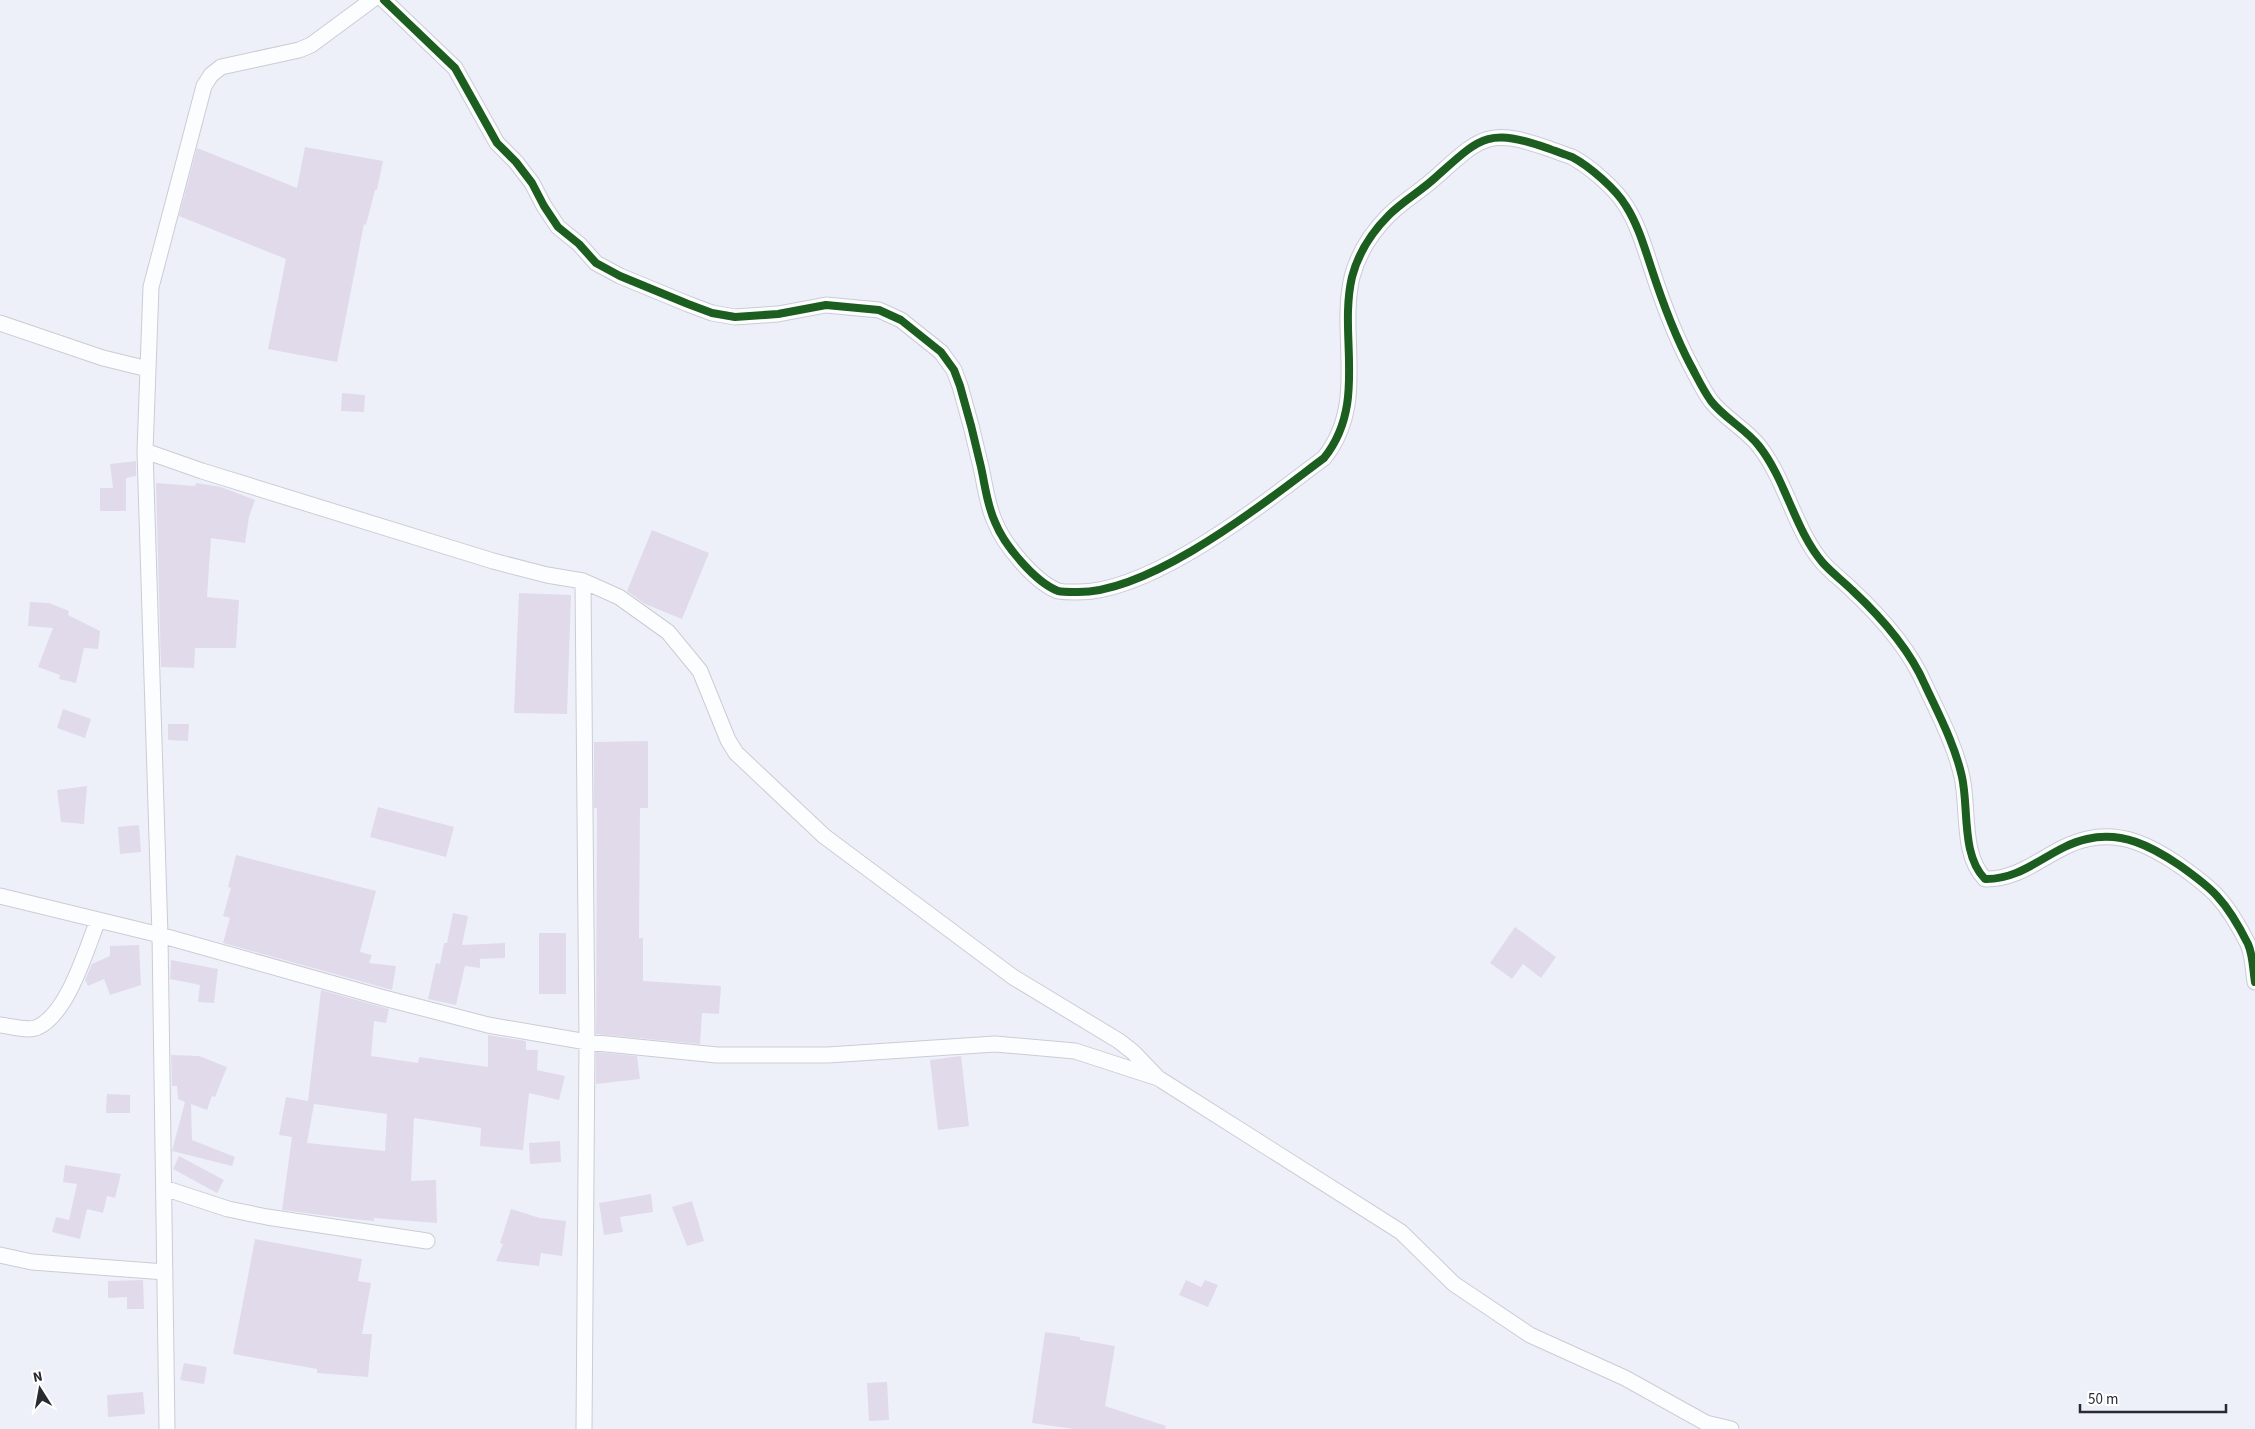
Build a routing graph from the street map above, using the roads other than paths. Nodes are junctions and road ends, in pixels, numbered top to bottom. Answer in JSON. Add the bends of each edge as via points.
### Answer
{"nodes":[{"id":1,"x":372,"y":0,"type":"edge"},
{"id":2,"x":384,"y":0,"type":"edge"},
{"id":3,"x":0,"y":324,"type":"edge"},
{"id":4,"x":148,"y":369,"type":"junction"},
{"id":5,"x":145,"y":451,"type":"junction"},
{"id":6,"x":582,"y":581,"type":"junction"},
{"id":7,"x":0,"y":896,"type":"edge"},
{"id":8,"x":98,"y":920,"type":"junction"},
{"id":9,"x":160,"y":935,"type":"junction"},
{"id":10,"x":2255,"y":982,"type":"edge"},
{"id":11,"x":0,"y":1024,"type":"edge"},
{"id":12,"x":587,"y":1042,"type":"junction"},
{"id":13,"x":1158,"y":1078,"type":"junction"},
{"id":14,"x":164,"y":1188,"type":"junction"},
{"id":15,"x":427,"y":1241,"type":"dead end"},
{"id":16,"x":0,"y":1255,"type":"edge"},
{"id":17,"x":165,"y":1272,"type":"junction"},
{"id":18,"x":167,"y":1429,"type":"edge"},
{"id":19,"x":584,"y":1429,"type":"edge"},
{"id":20,"x":1731,"y":1429,"type":"edge"}],
"edges":[{"from":1,"to":4,"type":"street","via":[[312,45],[221,67],[204,86],[151,287]]},
{"from":2,"to":10,"type":"street","via":[[455,68],[497,143],[532,183],[558,227],[596,263],[688,304],[735,317],[778,314],[826,305],[879,310],[901,320],[941,352],[954,370],[960,386],[995,522],[1023,564],[1059,591],[1084,592],[1108,588],[1179,558],[1244,518],[1324,458],[1333,448],[1341,428],[1348,398],[1351,368],[1349,312],[1352,280],[1359,256],[1390,214],[1463,151],[1481,140],[1498,136],[1522,140],[1574,158],[1609,186],[1625,204],[1638,227],[1679,344],[1712,402],[1759,446],[1821,561],[1904,646],[1955,751],[1963,780],[1968,838],[1979,873],[1985,879],[1997,880],[2020,873],[2065,846],[2087,839],[2127,838],[2151,847],[2204,882],[2219,898],[2249,946]]},
{"from":3,"to":4,"type":"street","via":[[103,358]]},
{"from":4,"to":5,"type":"street"},
{"from":5,"to":6,"type":"street","via":[[493,562]]},
{"from":5,"to":9,"type":"street"},
{"from":6,"to":12,"type":"street"},
{"from":6,"to":13,"type":"street","via":[[619,598],[668,632],[700,672],[736,753],[824,836],[1013,977],[1119,1041]]},
{"from":7,"to":8,"type":"street"},
{"from":8,"to":9,"type":"street"},
{"from":8,"to":11,"type":"street","via":[[63,1005],[39,1027],[30,1029]]},
{"from":9,"to":12,"type":"street","via":[[422,1008]]},
{"from":9,"to":14,"type":"street"},
{"from":12,"to":13,"type":"street","via":[[726,1055],[828,1055],[994,1044],[1075,1052]]},
{"from":12,"to":19,"type":"street"},
{"from":13,"to":20,"type":"street","via":[[1401,1232],[1454,1284],[1530,1335],[1624,1378],[1706,1423]]},
{"from":14,"to":15,"type":"street","via":[[228,1209]]},
{"from":14,"to":17,"type":"street"},
{"from":16,"to":17,"type":"street","via":[[32,1262]]},
{"from":17,"to":18,"type":"street"}]}
